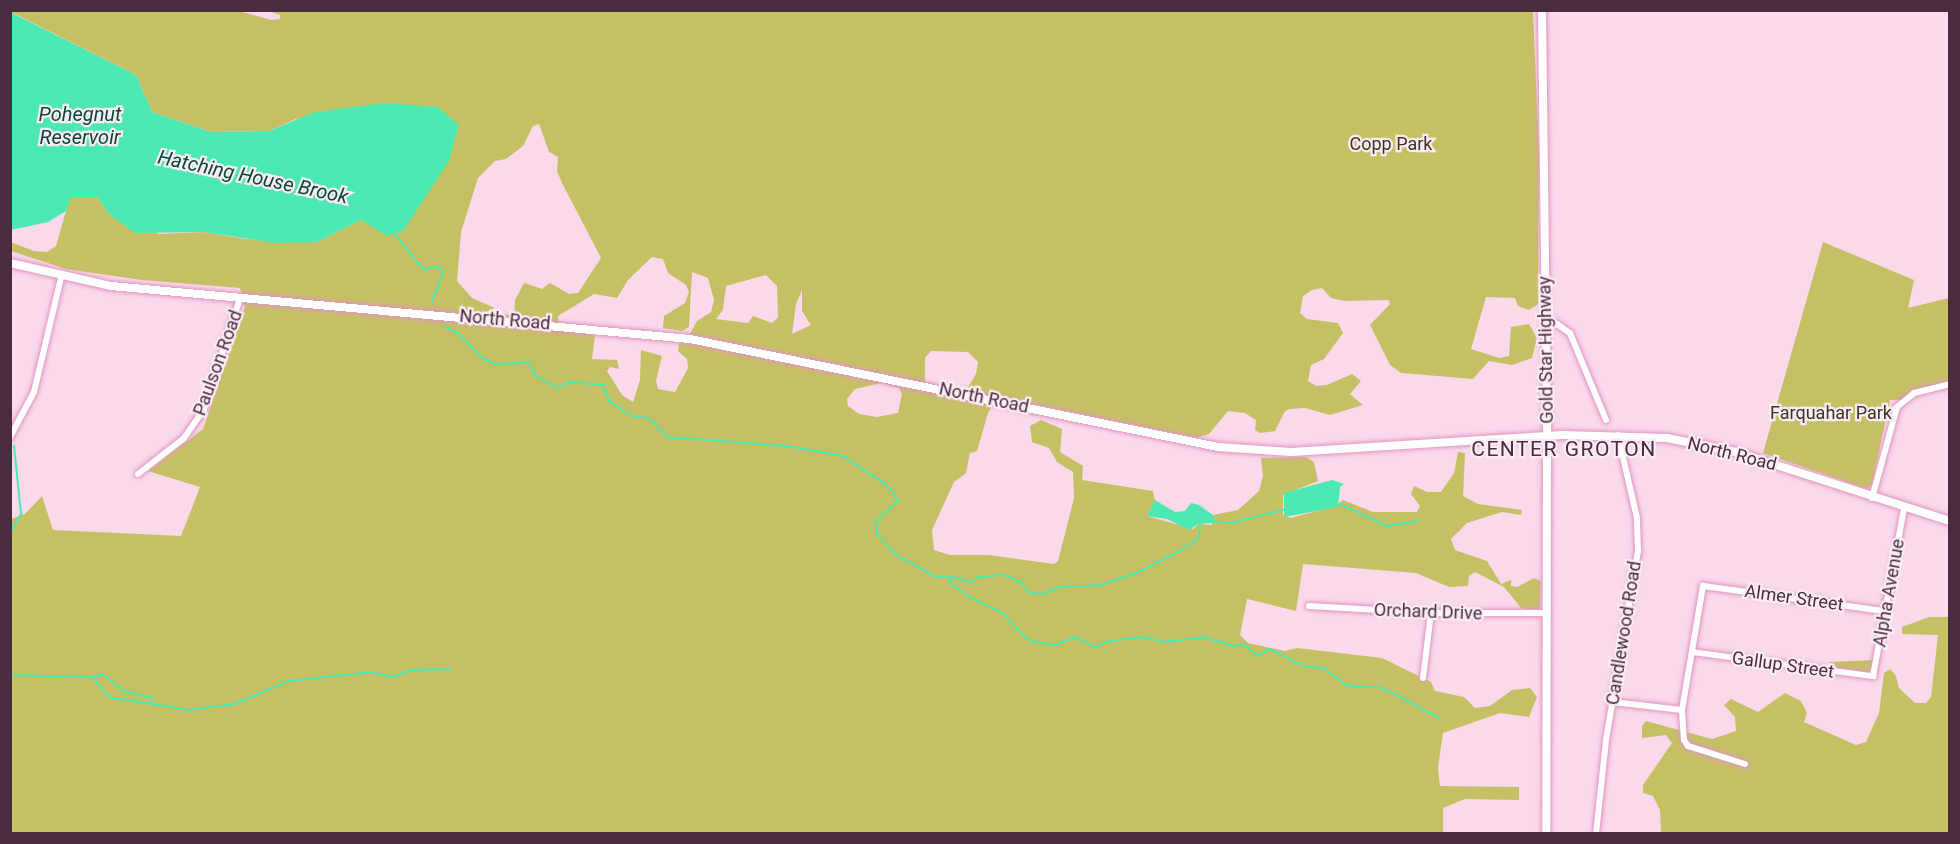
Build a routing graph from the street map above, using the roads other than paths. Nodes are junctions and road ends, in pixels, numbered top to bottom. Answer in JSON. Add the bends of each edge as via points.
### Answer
{"nodes":[{"id":1,"x":1542,"y":10,"type":"edge"},
{"id":2,"x":10,"y":263,"type":"edge"},
{"id":3,"x":61,"y":278,"type":"junction"},
{"id":4,"x":240,"y":298,"type":"junction"},
{"id":5,"x":1545,"y":322,"type":"junction"},
{"id":6,"x":1950,"y":384,"type":"edge"},
{"id":7,"x":1606,"y":420,"type":"dead end"},
{"id":8,"x":1618,"y":435,"type":"junction"},
{"id":9,"x":10,"y":437,"type":"edge"},
{"id":10,"x":1548,"y":437,"type":"junction"},
{"id":11,"x":138,"y":474,"type":"dead end"},
{"id":12,"x":1872,"y":498,"type":"junction"},
{"id":13,"x":1904,"y":509,"type":"junction"},
{"id":14,"x":1950,"y":521,"type":"edge"},
{"id":15,"x":1309,"y":606,"type":"dead end"},
{"id":16,"x":1884,"y":611,"type":"junction"},
{"id":17,"x":1431,"y":614,"type":"junction"},
{"id":18,"x":1548,"y":614,"type":"junction"},
{"id":19,"x":1692,"y":652,"type":"junction"},
{"id":20,"x":1874,"y":676,"type":"joint"},
{"id":21,"x":1423,"y":678,"type":"dead end"},
{"id":22,"x":1613,"y":702,"type":"junction"},
{"id":23,"x":1682,"y":710,"type":"junction"},
{"id":24,"x":1745,"y":764,"type":"dead end"},
{"id":25,"x":1546,"y":834,"type":"edge"},
{"id":26,"x":1596,"y":834,"type":"edge"}],
"edges":[{"from":1,"to":5,"type":"main road","name":"Gold Star Highway"},
{"from":2,"to":3,"type":"main road","name":"North Road"},
{"from":3,"to":4,"type":"main road","name":"North Road"},
{"from":3,"to":9,"type":"street","via":[[34,392]]},
{"from":4,"to":10,"type":"main road","name":"North Road","via":[[690,339],[1218,447],[1291,452]]},
{"from":4,"to":11,"type":"street","name":"Paulson Road","via":[[204,409],[184,438]]},
{"from":5,"to":7,"type":"street","via":[[1557,324],[1570,333]]},
{"from":5,"to":10,"type":"main road","name":"Gold Star Highway"},
{"from":6,"to":12,"type":"street","via":[[1914,393],[1897,407]]},
{"from":8,"to":10,"type":"main road","name":"North Road"},
{"from":8,"to":12,"type":"main road","name":"North Road","via":[[1667,438],[1736,452]]},
{"from":8,"to":22,"type":"street","name":"Candlewood Road","via":[[1637,518],[1638,551]]},
{"from":10,"to":18,"type":"main road","name":"Gold Star Highway"},
{"from":12,"to":13,"type":"main road","name":"North Road"},
{"from":13,"to":14,"type":"main road","name":"North Road"},
{"from":13,"to":16,"type":"street","name":"Alpha Avenue"},
{"from":15,"to":17,"type":"street","name":"Orchard Drive"},
{"from":16,"to":19,"type":"street","name":"Almer Street","via":[[1703,586]]},
{"from":16,"to":20,"type":"street","name":"Alpha Avenue"},
{"from":17,"to":18,"type":"street","name":"Orchard Drive"},
{"from":17,"to":21,"type":"street"},
{"from":18,"to":25,"type":"main road","name":"Gold Star Highway"},
{"from":19,"to":20,"type":"street","name":"Gallup Street"},
{"from":19,"to":23,"type":"street"},
{"from":22,"to":23,"type":"street"},
{"from":22,"to":26,"type":"street","name":"Candlewood Road"},
{"from":23,"to":24,"type":"street","via":[[1688,747]]}]}
